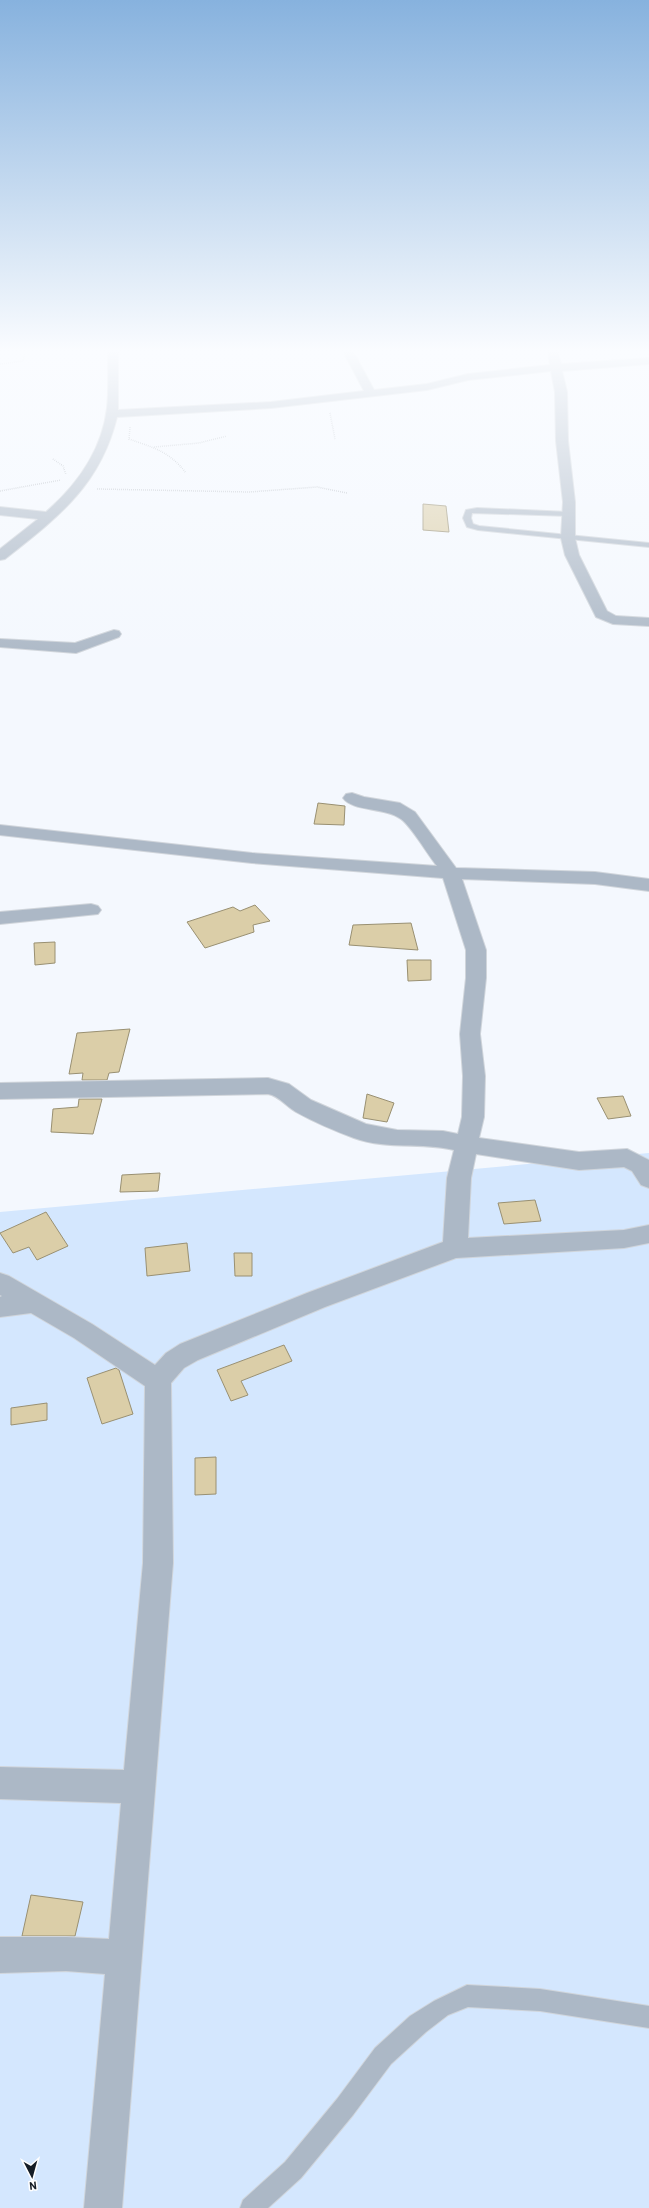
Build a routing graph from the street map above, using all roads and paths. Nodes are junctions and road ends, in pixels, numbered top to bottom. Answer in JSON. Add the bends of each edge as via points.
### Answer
{"nodes":[{"id":1,"x":98,"y":456,"type":"edge"},
{"id":2,"x":170,"y":456,"type":"edge"},
{"id":3,"x":563,"y":456,"type":"edge"},
{"id":4,"x":53,"y":459,"type":"dead end"},
{"id":5,"x":186,"y":473,"type":"dead end"},
{"id":6,"x":79,"y":488,"type":"junction"},
{"id":7,"x":0,"y":491,"type":"edge"},
{"id":8,"x":347,"y":492,"type":"dead end"},
{"id":9,"x":0,"y":511,"type":"edge"},
{"id":10,"x":569,"y":514,"type":"junction"},
{"id":11,"x":49,"y":516,"type":"junction"},
{"id":12,"x":568,"y":538,"type":"junction"},
{"id":13,"x":649,"y":545,"type":"edge"},
{"id":14,"x":3,"y":550,"type":"edge"},
{"id":15,"x":649,"y":622,"type":"edge"},
{"id":16,"x":114,"y":634,"type":"dead end"},
{"id":17,"x":0,"y":643,"type":"edge"},
{"id":18,"x":352,"y":798,"type":"dead end"},
{"id":19,"x":0,"y":830,"type":"edge"},
{"id":20,"x":451,"y":873,"type":"junction"},
{"id":21,"x":649,"y":885,"type":"edge"},
{"id":22,"x":90,"y":910,"type":"dead end"},
{"id":23,"x":0,"y":918,"type":"edge"},
{"id":24,"x":0,"y":1091,"type":"edge"},
{"id":25,"x":468,"y":1145,"type":"junction"},
{"id":26,"x":649,"y":1178,"type":"edge"},
{"id":27,"x":649,"y":1234,"type":"edge"},
{"id":28,"x":455,"y":1248,"type":"junction"},
{"id":29,"x":0,"y":1283,"type":"edge"},
{"id":30,"x":32,"y":1303,"type":"junction"},
{"id":31,"x":0,"y":1307,"type":"edge"},
{"id":32,"x":158,"y":1381,"type":"junction"},
{"id":33,"x":0,"y":1783,"type":"edge"},
{"id":34,"x":140,"y":1787,"type":"junction"},
{"id":35,"x":0,"y":1955,"type":"edge"},
{"id":36,"x":125,"y":1957,"type":"junction"},
{"id":37,"x":649,"y":2017,"type":"edge"},
{"id":38,"x":103,"y":2208,"type":"edge"},
{"id":39,"x":251,"y":2208,"type":"edge"}],
"edges":[{"from":1,"to":6,"type":"street"},
{"from":2,"to":5,"type":"path"},
{"from":3,"to":10,"type":"street"},
{"from":4,"to":7,"type":"path","via":[[63,466],[66,478],[57,482]]},
{"from":6,"to":8,"type":"path","via":[[255,492],[317,487]]},
{"from":6,"to":11,"type":"street"},
{"from":9,"to":11,"type":"street"},
{"from":10,"to":12,"type":"street"},
{"from":10,"to":12,"type":"lane","via":[[477,510],[469,512],[467,518],[470,525],[478,528]]},
{"from":11,"to":14,"type":"street"},
{"from":12,"to":13,"type":"lane"},
{"from":12,"to":15,"type":"street","via":[[572,555],[601,614],[613,620]]},
{"from":16,"to":17,"type":"street","via":[[76,648]]},
{"from":18,"to":20,"type":"street","via":[[360,802],[394,807],[409,816]]},
{"from":19,"to":20,"type":"street","via":[[252,858]]},
{"from":20,"to":21,"type":"street","via":[[595,878]]},
{"from":20,"to":25,"type":"street","via":[[476,950],[470,1034],[474,1076],[473,1117]]},
{"from":22,"to":23,"type":"street"},
{"from":24,"to":25,"type":"street","via":[[268,1086],[281,1089],[303,1106],[362,1132],[397,1138],[443,1139]]},
{"from":25,"to":26,"type":"street","via":[[579,1161],[627,1158],[640,1165]]},
{"from":25,"to":28,"type":"street","via":[[459,1178]]},
{"from":27,"to":28,"type":"street","via":[[624,1239]]},
{"from":28,"to":32,"type":"street","via":[[316,1300],[178,1357],[168,1365]]},
{"from":29,"to":30,"type":"street"},
{"from":30,"to":31,"type":"street"},
{"from":30,"to":32,"type":"street","via":[[83,1331]]},
{"from":32,"to":34,"type":"street","via":[[158,1563]]},
{"from":33,"to":34,"type":"street"},
{"from":34,"to":36,"type":"street"},
{"from":35,"to":36,"type":"street","via":[[66,1954]]},
{"from":36,"to":38,"type":"street"},
{"from":37,"to":39,"type":"lane","via":[[540,2000],[467,1996],[441,2008],[418,2024],[383,2056],[293,2170]]}]}
